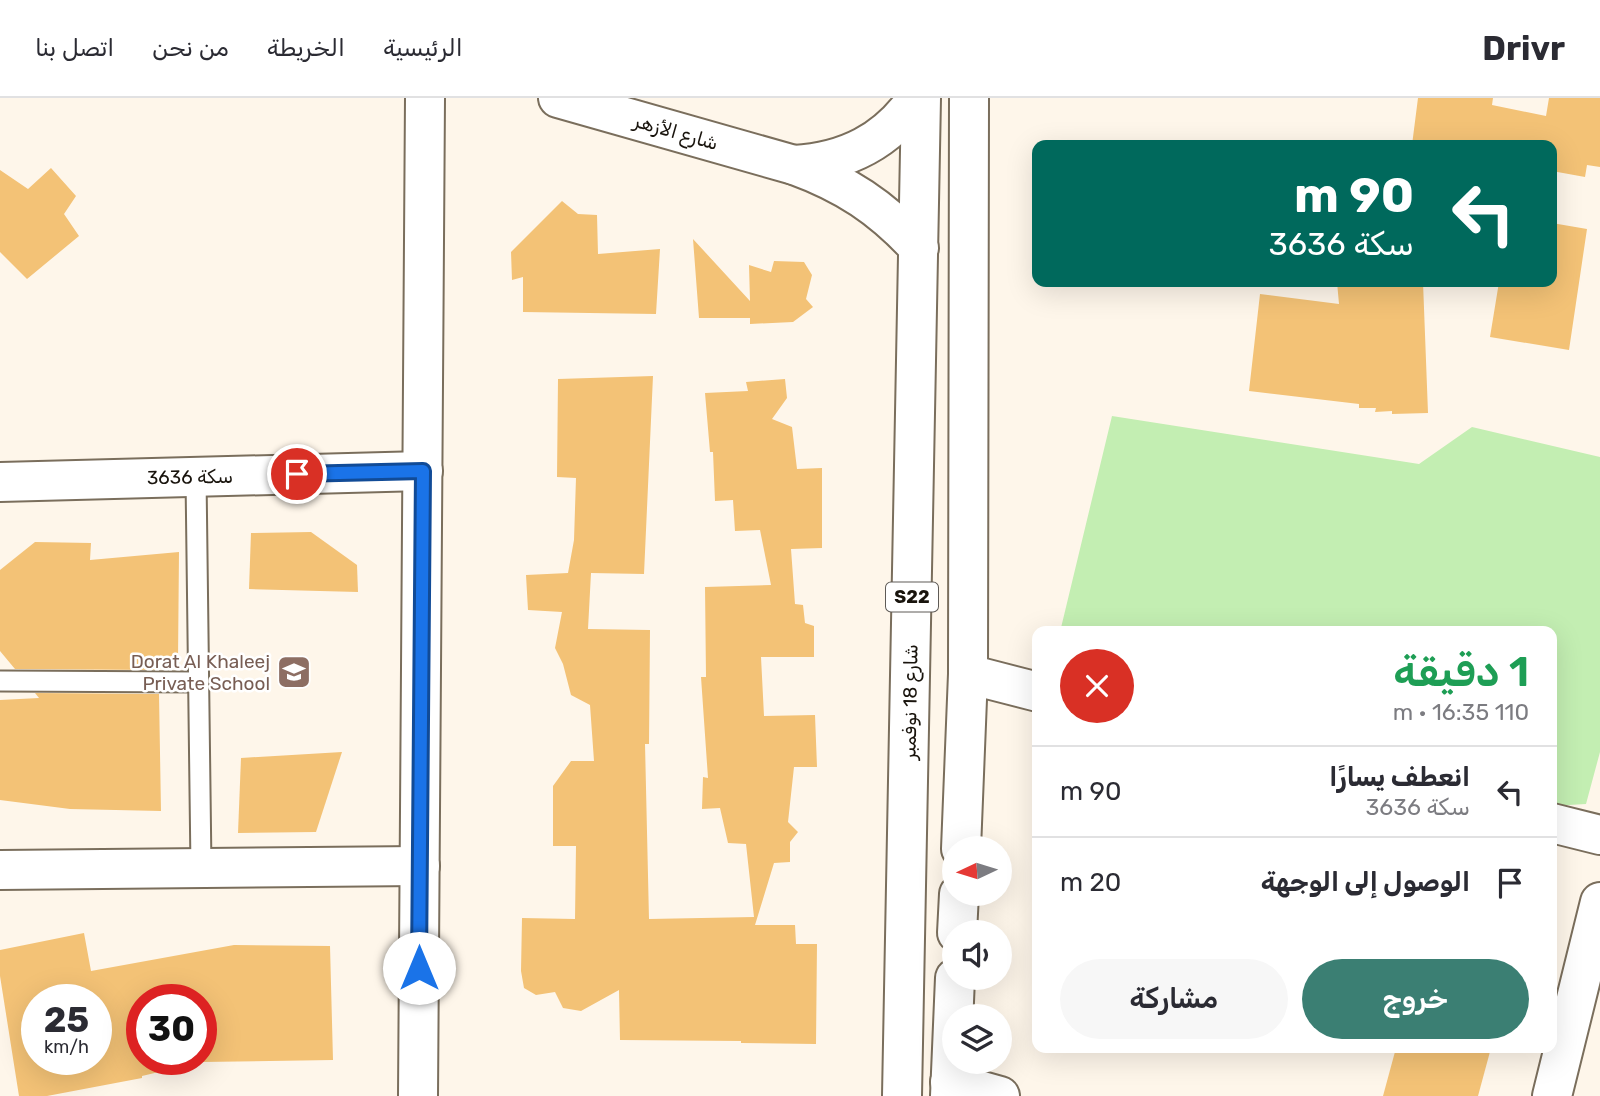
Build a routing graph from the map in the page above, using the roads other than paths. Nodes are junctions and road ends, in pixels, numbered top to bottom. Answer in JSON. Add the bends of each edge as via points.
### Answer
{"nodes":[{"id":1,"x":425,"y":98,"type":"edge"},
{"id":2,"x":558,"y":98,"type":"edge"},
{"id":3,"x":919,"y":98,"type":"edge"},
{"id":4,"x":969,"y":98,"type":"edge"},
{"id":5,"x":794,"y":165,"type":"junction"},
{"id":6,"x":919,"y":248,"type":"junction"},
{"id":7,"x":423,"y":471,"type":"junction"},
{"id":8,"x":196,"y":477,"type":"junction"},
{"id":9,"x":0,"y":482,"type":"edge"},
{"id":10,"x":968,"y":674,"type":"junction"},
{"id":11,"x":0,"y":681,"type":"edge"},
{"id":12,"x":199,"y":682,"type":"junction"},
{"id":13,"x":1032,"y":690,"type":"edge"},
{"id":14,"x":1557,"y":824,"type":"edge"},
{"id":15,"x":1600,"y":835,"type":"edge"},
{"id":16,"x":962,"y":836,"type":"edge"},
{"id":17,"x":420,"y":866,"type":"junction"},
{"id":18,"x":201,"y":868,"type":"junction"},
{"id":19,"x":0,"y":870,"type":"edge"},
{"id":20,"x":1600,"y":902,"type":"edge"},
{"id":21,"x":954,"y":990,"type":"edge"},
{"id":22,"x":950,"y":1089,"type":"edge"},
{"id":23,"x":418,"y":1096,"type":"edge"},
{"id":24,"x":902,"y":1096,"type":"edge"},
{"id":25,"x":1000,"y":1096,"type":"edge"},
{"id":26,"x":1552,"y":1096,"type":"edge"}],
"edges":[{"from":1,"to":7,"type":"street"},
{"from":2,"to":5,"type":"street","name":"شارع الأزهر"},
{"from":3,"to":5,"type":"street","name":"شارع الأزهر","via":[[867,146],[819,164]]},
{"from":3,"to":6,"type":"street","name":"شارع 18 نوفمبر","number":"S22"},
{"from":4,"to":10,"type":"street"},
{"from":5,"to":6,"type":"street","name":"شارع الأزهر","via":[[875,206]]},
{"from":6,"to":24,"type":"street","name":"شارع 18 نوفمبر","number":"S22"},
{"from":7,"to":8,"type":"street","name":"سكة 3636"},
{"from":7,"to":17,"type":"street"},
{"from":8,"to":9,"type":"street","name":"سكة 3636"},
{"from":8,"to":12,"type":"lane"},
{"from":10,"to":13,"type":"street"},
{"from":10,"to":16,"type":"street"},
{"from":11,"to":12,"type":"lane"},
{"from":12,"to":18,"type":"lane"},
{"from":14,"to":15,"type":"street"},
{"from":17,"to":18,"type":"street"},
{"from":17,"to":23,"type":"street"},
{"from":18,"to":19,"type":"street"},
{"from":20,"to":26,"type":"street"},
{"from":21,"to":22,"type":"street"},
{"from":22,"to":25,"type":"street"}]}
